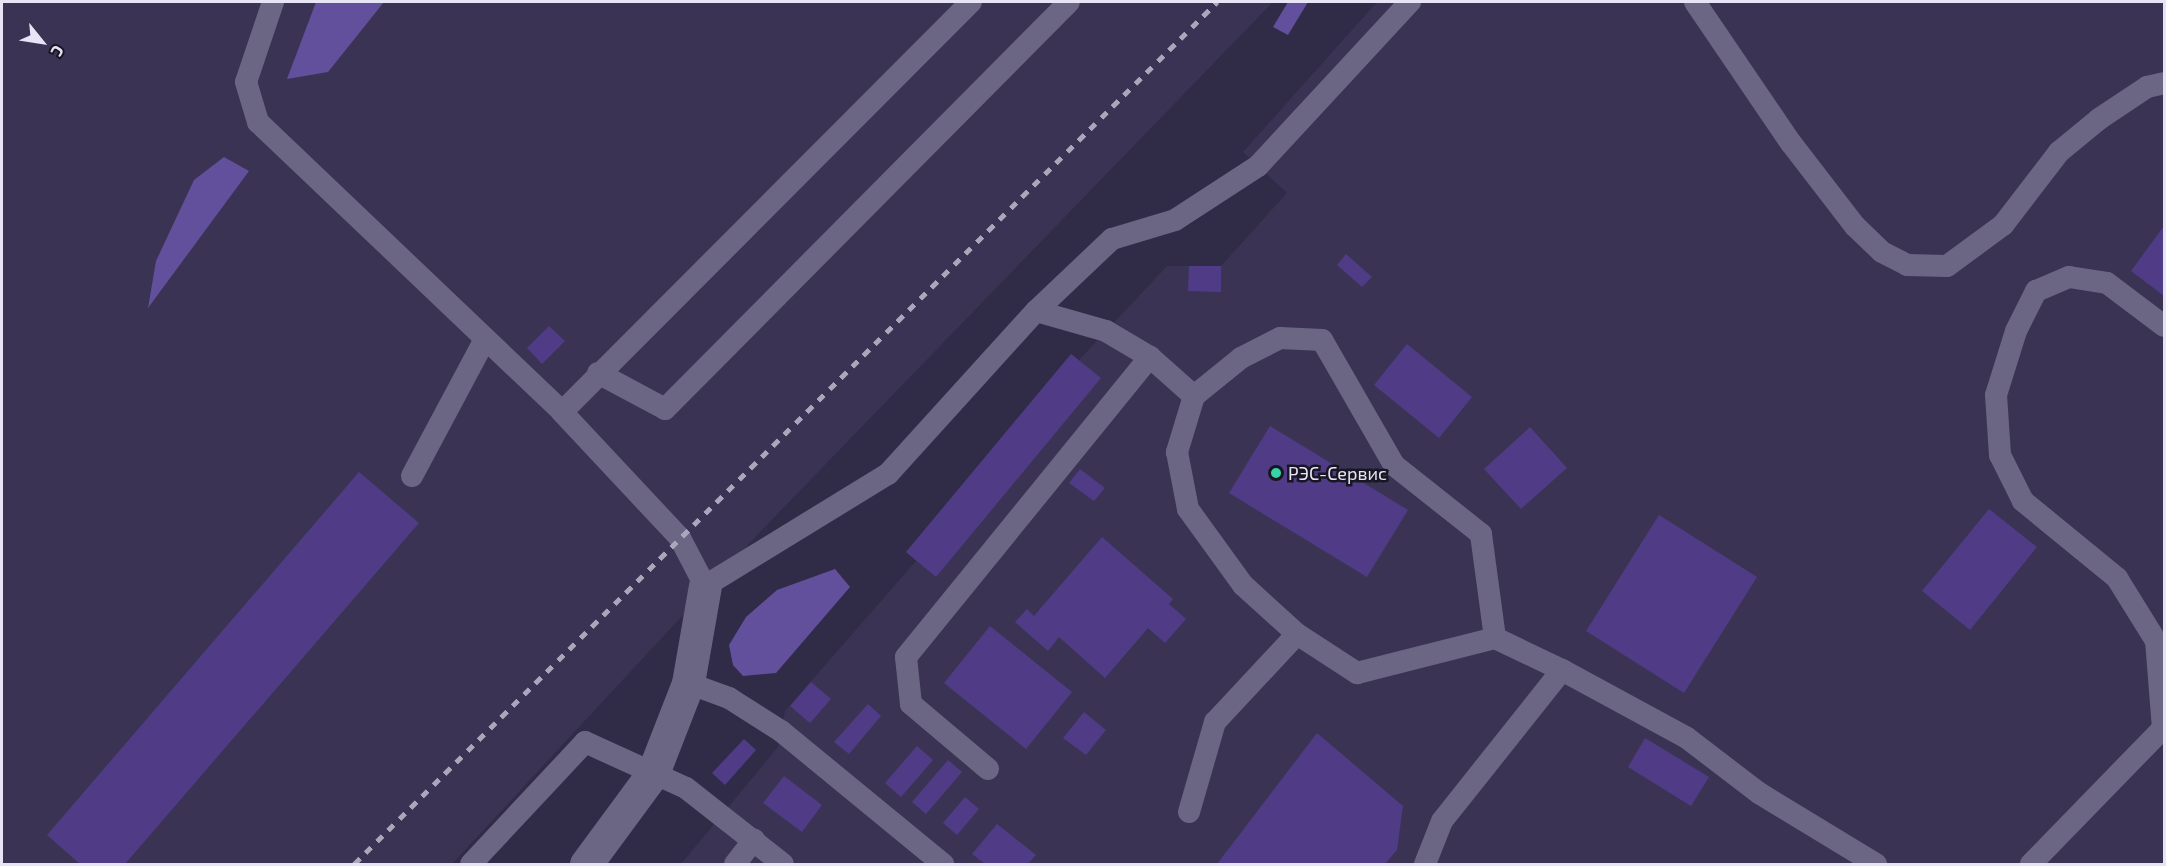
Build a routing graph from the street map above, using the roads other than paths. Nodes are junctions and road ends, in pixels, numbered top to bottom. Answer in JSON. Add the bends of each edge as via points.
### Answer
{"nodes":[{"id":1,"x":273,"y":2,"type":"edge"},
{"id":2,"x":971,"y":2,"type":"edge"},
{"id":3,"x":1069,"y":2,"type":"edge"},
{"id":4,"x":1410,"y":2,"type":"edge"},
{"id":5,"x":1695,"y":2,"type":"edge"},
{"id":6,"x":2164,"y":83,"type":"edge"},
{"id":7,"x":1036,"y":311,"type":"junction"},
{"id":8,"x":2164,"y":326,"type":"edge"},
{"id":9,"x":484,"y":339,"type":"junction"},
{"id":10,"x":1150,"y":357,"type":"junction"},
{"id":11,"x":598,"y":373,"type":"junction"},
{"id":12,"x":1194,"y":396,"type":"junction"},
{"id":13,"x":562,"y":412,"type":"junction"},
{"id":14,"x":412,"y":476,"type":"dead end"},
{"id":15,"x":705,"y":586,"type":"junction"},
{"id":16,"x":1297,"y":634,"type":"junction"},
{"id":17,"x":1495,"y":638,"type":"junction"},
{"id":18,"x":1562,"y":670,"type":"junction"},
{"id":19,"x":688,"y":683,"type":"junction"},
{"id":20,"x":2164,"y":728,"type":"edge"},
{"id":21,"x":987,"y":769,"type":"dead end"},
{"id":22,"x":653,"y":773,"type":"junction"},
{"id":23,"x":1189,"y":812,"type":"dead end"},
{"id":24,"x":754,"y":840,"type":"junction"},
{"id":25,"x":471,"y":864,"type":"edge"},
{"id":26,"x":586,"y":864,"type":"edge"},
{"id":27,"x":735,"y":864,"type":"edge"},
{"id":28,"x":783,"y":864,"type":"edge"},
{"id":29,"x":943,"y":864,"type":"edge"},
{"id":30,"x":1425,"y":864,"type":"edge"},
{"id":31,"x":1876,"y":864,"type":"edge"},
{"id":32,"x":2031,"y":864,"type":"edge"}],
"edges":[{"from":1,"to":9,"type":"lane","via":[[246,82],[258,122]]},
{"from":2,"to":11,"type":"lane"},
{"from":3,"to":11,"type":"lane","via":[[665,409]]},
{"from":4,"to":7,"type":"lane","via":[[1258,166],[1174,220],[1112,239]]},
{"from":5,"to":6,"type":"lane","via":[[1791,143],[1855,226],[1882,252],[1907,265],[1947,266],[2003,225],[2059,152],[2098,119],[2147,87]]},
{"from":7,"to":10,"type":"lane","via":[[1106,332]]},
{"from":7,"to":15,"type":"lane","via":[[888,474]]},
{"from":8,"to":20,"type":"lane","via":[[2107,283],[2069,277],[2036,291],[2016,331],[1996,395],[2000,455],[2023,501],[2116,578],[2156,641]]},
{"from":9,"to":13,"type":"lane"},
{"from":9,"to":14,"type":"lane"},
{"from":10,"to":12,"type":"lane"},
{"from":10,"to":21,"type":"lane","via":[[906,657],[911,704]]},
{"from":11,"to":13,"type":"lane"},
{"from":12,"to":16,"type":"lane","via":[[1177,452],[1188,509],[1243,585]]},
{"from":12,"to":17,"type":"lane","via":[[1241,358],[1280,338],[1322,340],[1394,465],[1481,534]]},
{"from":13,"to":15,"type":"lane","via":[[680,538]]},
{"from":15,"to":19,"type":"street"},
{"from":16,"to":17,"type":"lane","via":[[1357,673]]},
{"from":16,"to":23,"type":"lane","via":[[1215,722]]},
{"from":17,"to":18,"type":"lane"},
{"from":18,"to":30,"type":"lane","via":[[1442,821]]},
{"from":18,"to":31,"type":"lane","via":[[1687,738],[1759,794]]},
{"from":19,"to":22,"type":"street"},
{"from":19,"to":29,"type":"lane","via":[[729,698],[781,731]]},
{"from":20,"to":32,"type":"lane"},
{"from":22,"to":24,"type":"lane","via":[[686,788]]},
{"from":22,"to":25,"type":"lane","via":[[585,742]]},
{"from":22,"to":26,"type":"street"},
{"from":24,"to":27,"type":"lane"},
{"from":24,"to":28,"type":"lane"}]}
